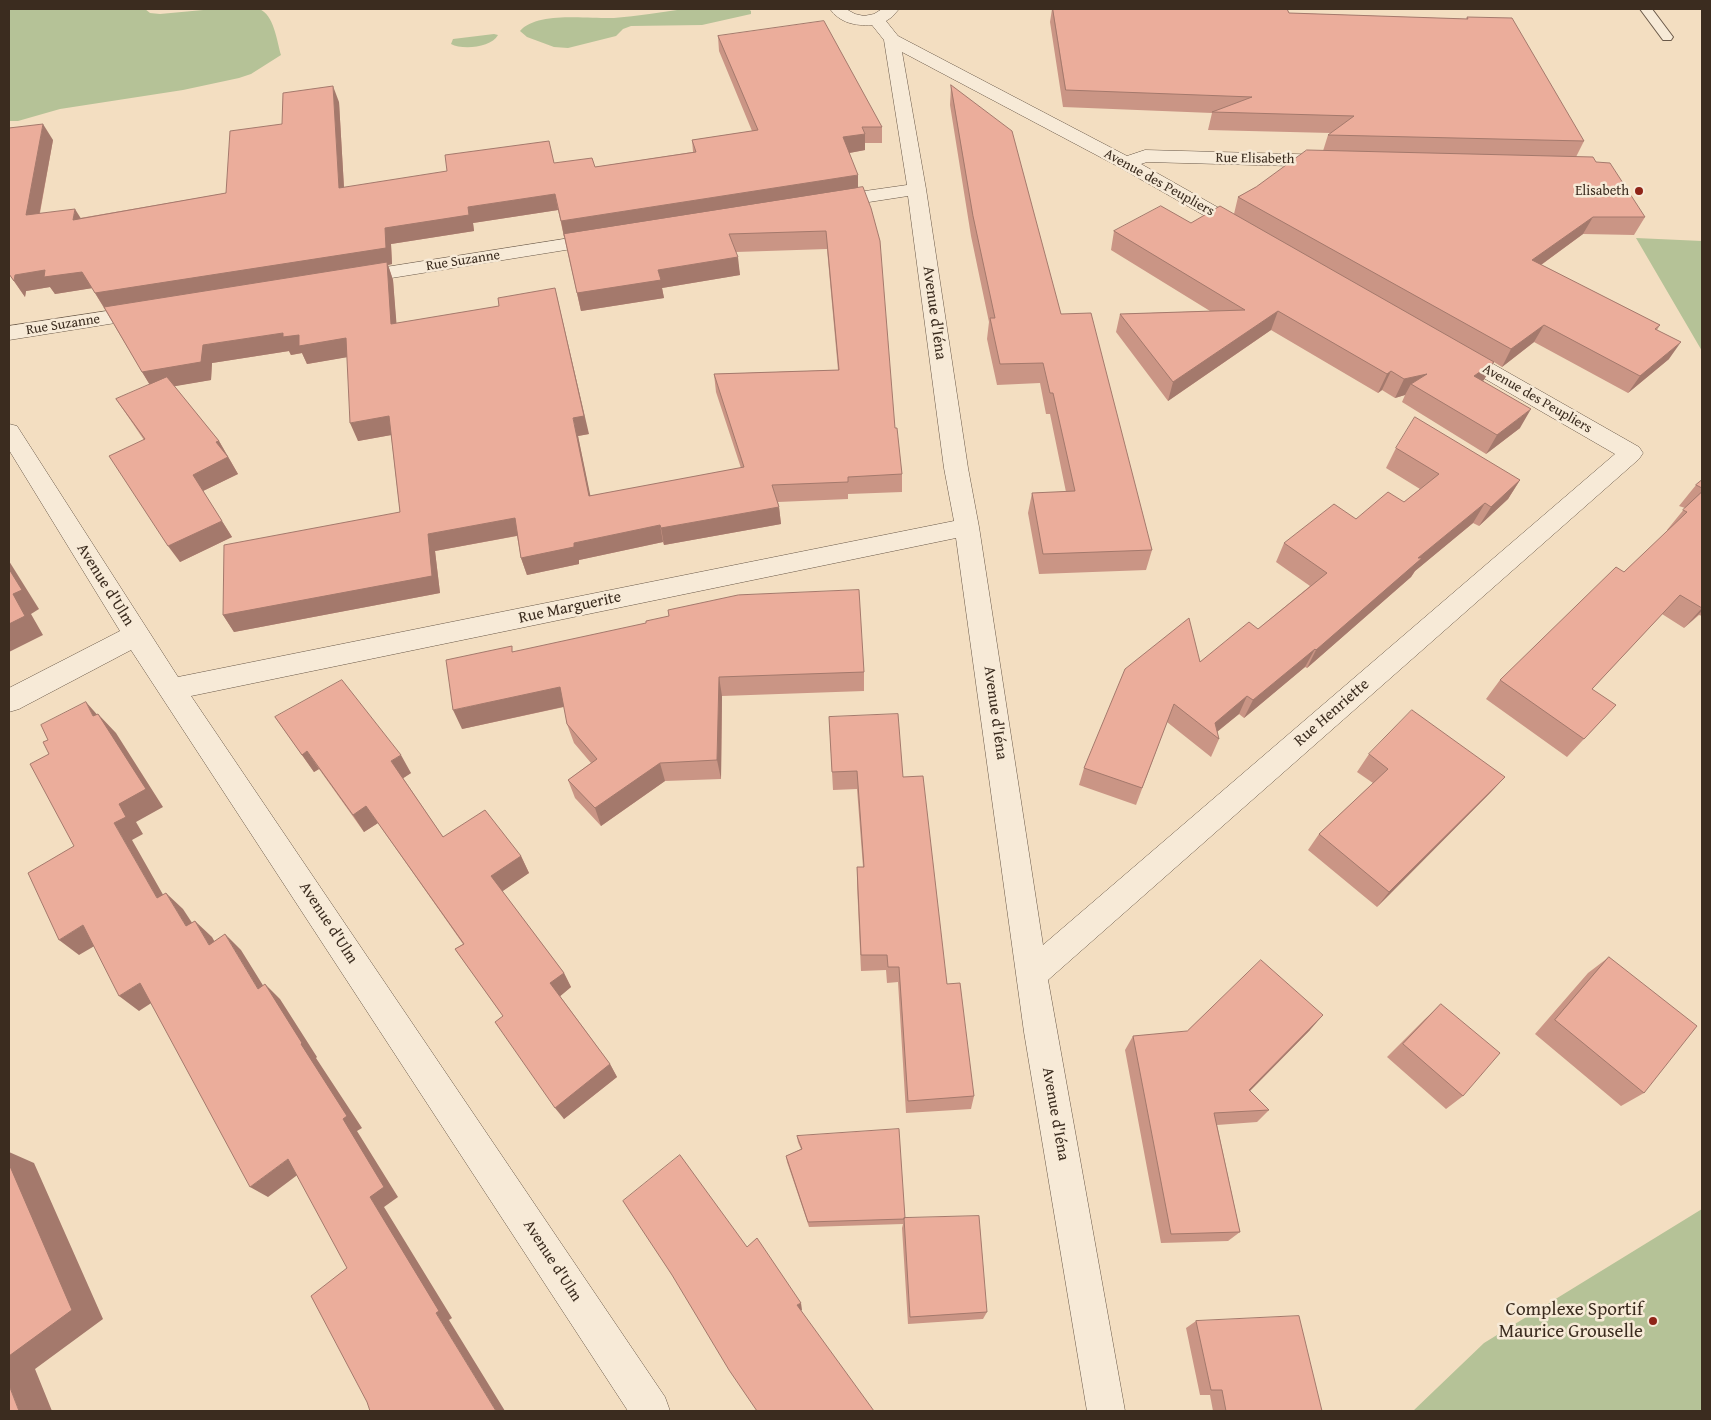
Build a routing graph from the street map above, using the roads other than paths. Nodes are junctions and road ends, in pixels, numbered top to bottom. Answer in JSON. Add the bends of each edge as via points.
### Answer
{"nodes":[{"id":1,"x":838,"y":9,"type":"edge"},
{"id":2,"x":891,"y":9,"type":"edge"},
{"id":3,"x":1646,"y":9,"type":"edge"},
{"id":4,"x":876,"y":19,"type":"junction"},
{"id":5,"x":1667,"y":37,"type":"dead end"},
{"id":6,"x":892,"y":40,"type":"junction"},
{"id":7,"x":1352,"y":162,"type":"edge"},
{"id":8,"x":1126,"y":163,"type":"junction"},
{"id":9,"x":918,"y":188,"type":"junction"},
{"id":10,"x":812,"y":205,"type":"edge"},
{"id":11,"x":626,"y":235,"type":"edge"},
{"id":12,"x":1254,"y":236,"type":"edge"},
{"id":13,"x":332,"y":282,"type":"edge"},
{"id":14,"x":165,"y":308,"type":"edge"},
{"id":15,"x":9,"y":333,"type":"edge"},
{"id":16,"x":1442,"y":344,"type":"edge"},
{"id":17,"x":9,"y":432,"type":"edge"},
{"id":18,"x":1631,"y":453,"type":"joint"},
{"id":19,"x":967,"y":527,"type":"junction"},
{"id":20,"x":136,"y":635,"type":"junction"},
{"id":21,"x":176,"y":693,"type":"junction"},
{"id":22,"x":9,"y":701,"type":"edge"},
{"id":23,"x":1033,"y":973,"type":"junction"},
{"id":24,"x":651,"y":1411,"type":"edge"},
{"id":25,"x":1106,"y":1411,"type":"edge"}],
"edges":[{"from":1,"to":4,"type":"street","via":[[851,18]]},
{"from":2,"to":4,"type":"street"},
{"from":3,"to":5,"type":"lane"},
{"from":4,"to":6,"type":"street","name":"Avenue d'Iéna"},
{"from":6,"to":8,"type":"street","name":"Avenue des Peupliers"},
{"from":6,"to":9,"type":"street","name":"Avenue d'Iéna"},
{"from":7,"to":8,"type":"street","name":"Rue Elisabeth","via":[[1145,156]]},
{"from":8,"to":12,"type":"street","name":"Avenue des Peupliers"},
{"from":9,"to":10,"type":"street"},
{"from":9,"to":19,"type":"street","name":"Avenue d'Iéna"},
{"from":11,"to":13,"type":"street","name":"Rue Suzanne"},
{"from":14,"to":15,"type":"street","name":"Rue Suzanne"},
{"from":16,"to":18,"type":"street","name":"Avenue des Peupliers"},
{"from":17,"to":20,"type":"street","name":"Avenue d'Ulm"},
{"from":18,"to":23,"type":"street","name":"Rue Henriette"},
{"from":19,"to":21,"type":"street","name":"Rue Marguerite"},
{"from":19,"to":23,"type":"street","name":"Avenue d'Iéna"},
{"from":20,"to":21,"type":"street","name":"Avenue d'Ulm"},
{"from":20,"to":22,"type":"street"},
{"from":21,"to":24,"type":"street","name":"Avenue d'Ulm"},
{"from":23,"to":25,"type":"street","name":"Avenue d'Iéna","via":[[1040,1032]]}]}
